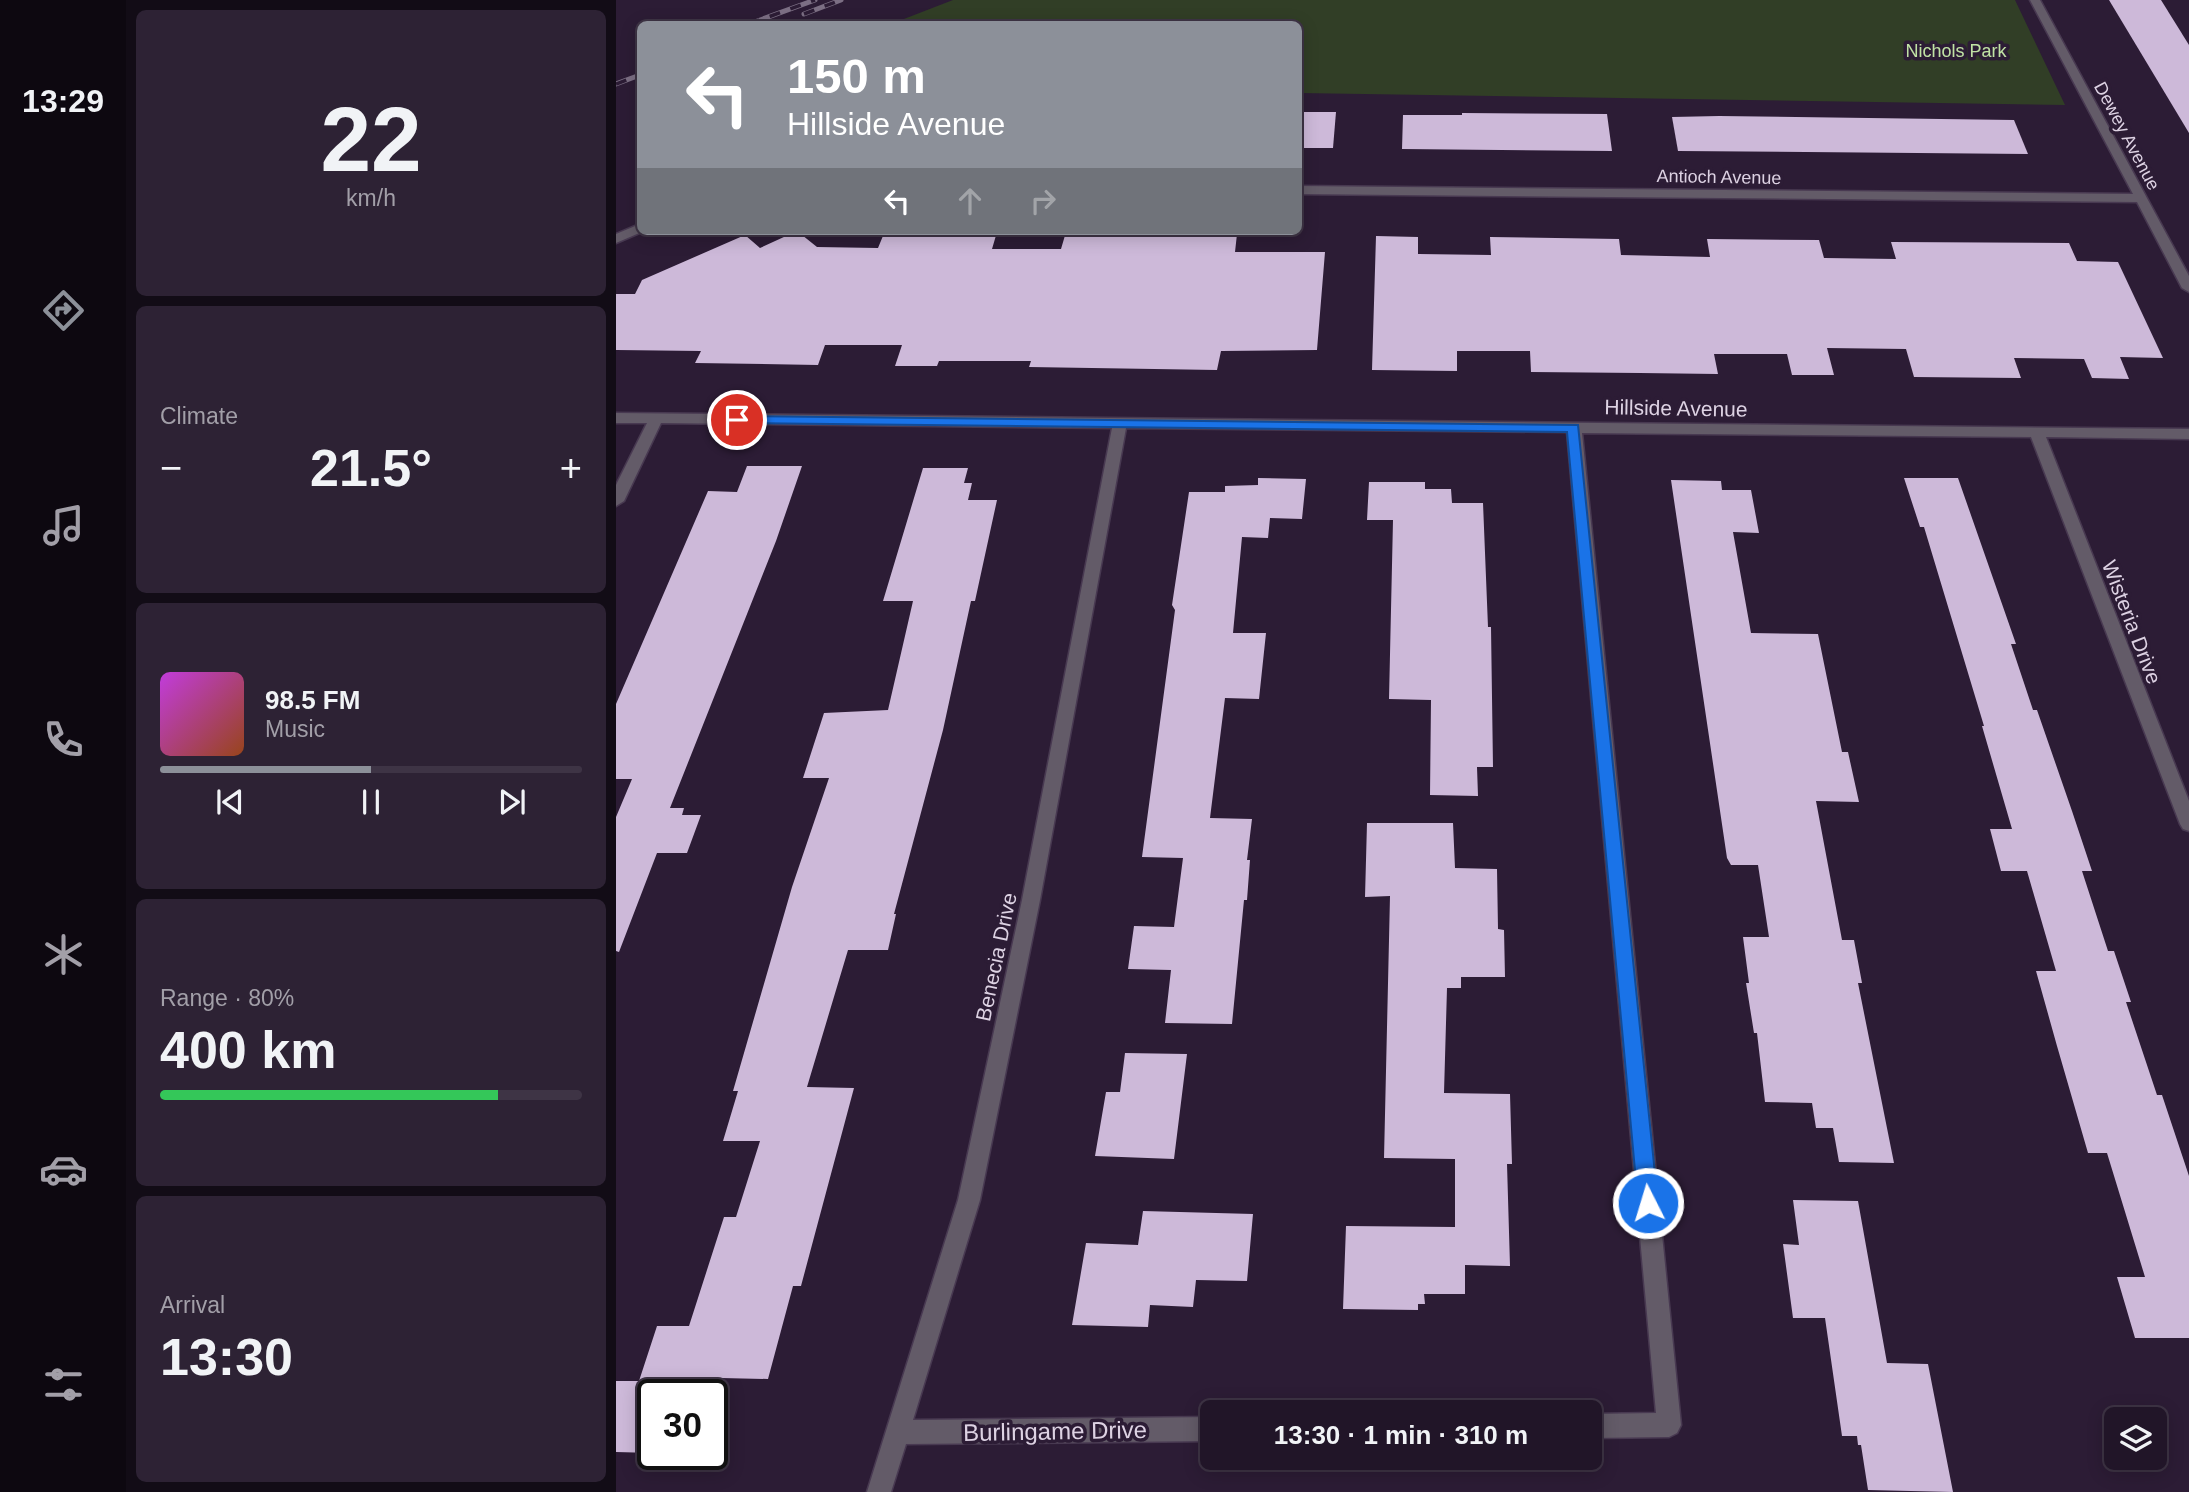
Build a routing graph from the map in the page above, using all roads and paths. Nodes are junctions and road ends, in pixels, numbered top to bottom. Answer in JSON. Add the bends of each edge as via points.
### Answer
{"nodes":[{"id":1,"x":2035,"y":0,"type":"edge"},
{"id":2,"x":1302,"y":190,"type":"edge"},
{"id":3,"x":2140,"y":198,"type":"junction"},
{"id":4,"x":637,"y":229,"type":"edge"},
{"id":5,"x":616,"y":239,"type":"edge"},
{"id":6,"x":2189,"y":288,"type":"edge"},
{"id":7,"x":616,"y":418,"type":"edge"},
{"id":8,"x":656,"y":419,"type":"junction"},
{"id":9,"x":1120,"y":423,"type":"junction"},
{"id":10,"x":1574,"y":428,"type":"junction"},
{"id":11,"x":2037,"y":434,"type":"junction"},
{"id":12,"x":2189,"y":434,"type":"edge"},
{"id":13,"x":616,"y":501,"type":"edge"},
{"id":14,"x":2189,"y":824,"type":"edge"},
{"id":15,"x":1602,"y":1426,"type":"edge"},
{"id":16,"x":1200,"y":1429,"type":"edge"},
{"id":17,"x":897,"y":1432,"type":"junction"},
{"id":18,"x":879,"y":1492,"type":"edge"}],
"edges":[{"from":1,"to":3,"type":"street","name":"Dewey Avenue"},
{"from":2,"to":3,"type":"street","name":"Antioch Avenue"},
{"from":3,"to":6,"type":"street","name":"Dewey Avenue"},
{"from":4,"to":5,"type":"street"},
{"from":7,"to":8,"type":"street","name":"Hillside Avenue"},
{"from":8,"to":9,"type":"street","name":"Hillside Avenue"},
{"from":8,"to":13,"type":"street"},
{"from":9,"to":10,"type":"street","name":"Hillside Avenue"},
{"from":9,"to":17,"type":"street","name":"Benecia Drive","via":[[1031,900],[969,1200]]},
{"from":10,"to":11,"type":"street","name":"Hillside Avenue"},
{"from":10,"to":15,"type":"street","via":[[1669,1425]]},
{"from":11,"to":12,"type":"street","name":"Hillside Avenue"},
{"from":11,"to":14,"type":"street","name":"Wisteria Drive"},
{"from":16,"to":17,"type":"street","name":"Burlingame Drive"},
{"from":17,"to":18,"type":"street","name":"Benecia Drive"}]}
